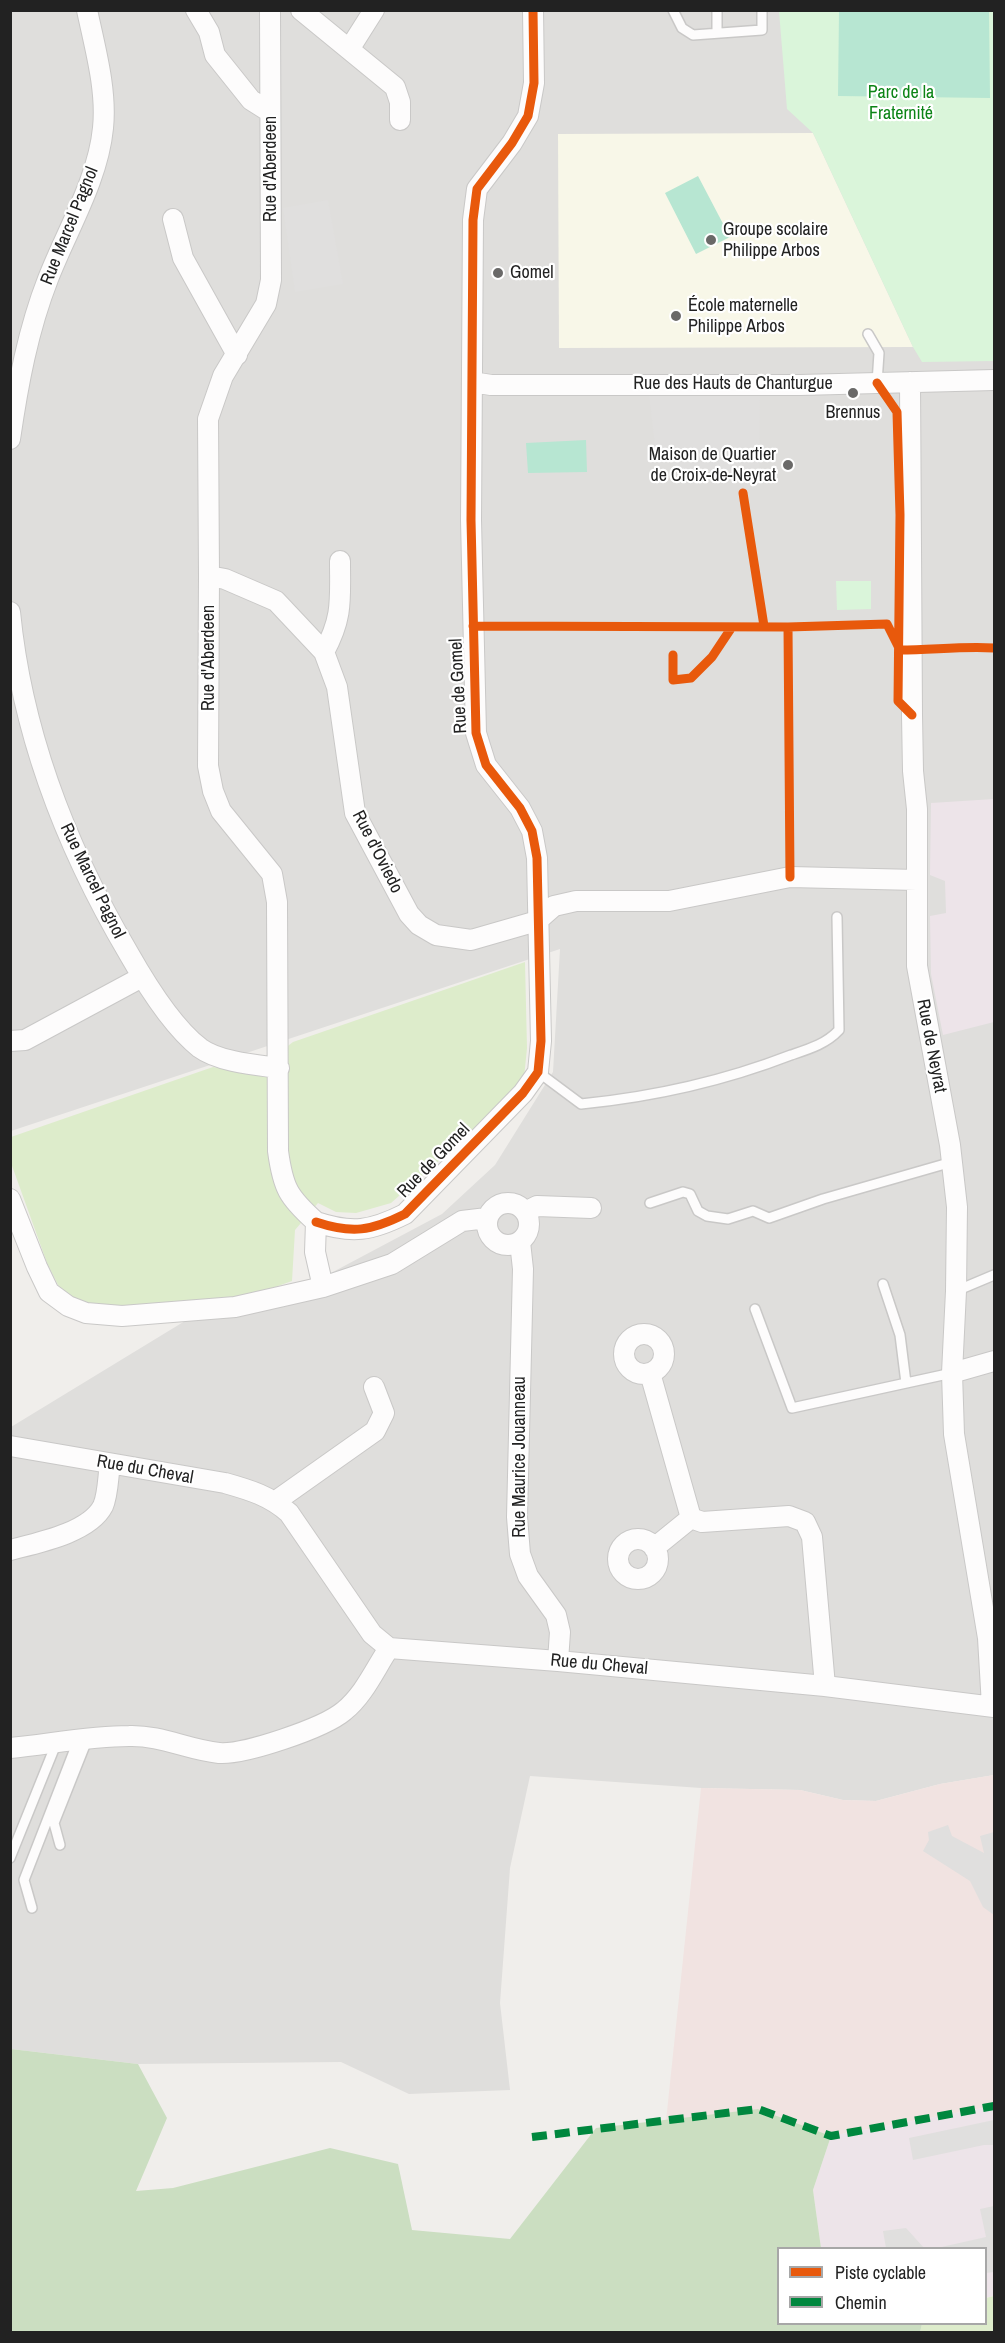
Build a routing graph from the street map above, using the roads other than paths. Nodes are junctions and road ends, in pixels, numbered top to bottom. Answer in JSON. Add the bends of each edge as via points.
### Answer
{"nodes":[{"id":1,"x":87,"y":10,"type":"edge"},
{"id":2,"x":196,"y":10,"type":"edge"},
{"id":3,"x":270,"y":10,"type":"edge"},
{"id":4,"x":301,"y":10,"type":"edge"},
{"id":5,"x":374,"y":10,"type":"edge"},
{"id":6,"x":533,"y":10,"type":"edge"},
{"id":7,"x":673,"y":10,"type":"edge"},
{"id":8,"x":717,"y":10,"type":"edge"},
{"id":9,"x":762,"y":10,"type":"edge"},
{"id":10,"x":717,"y":33,"type":"junction"},
{"id":11,"x":350,"y":48,"type":"junction"},
{"id":12,"x":270,"y":112,"type":"junction"},
{"id":13,"x":400,"y":120,"type":"dead end"},
{"id":14,"x":173,"y":219,"type":"dead end"},
{"id":15,"x":868,"y":334,"type":"dead end"},
{"id":16,"x":237,"y":355,"type":"junction"},
{"id":17,"x":994,"y":380,"type":"edge"},
{"id":18,"x":472,"y":382,"type":"junction"},
{"id":19,"x":910,"y":382,"type":"junction"},
{"id":20,"x":876,"y":383,"type":"junction"},
{"id":21,"x":10,"y":439,"type":"edge"},
{"id":22,"x":340,"y":561,"type":"dead end"},
{"id":23,"x":209,"y":576,"type":"junction"},
{"id":24,"x":10,"y":612,"type":"edge"},
{"id":25,"x":324,"y":652,"type":"junction"},
{"id":26,"x":917,"y":880,"type":"junction"},
{"id":27,"x":837,"y":917,"type":"dead end"},
{"id":28,"x":537,"y":921,"type":"junction"},
{"id":29,"x":142,"y":977,"type":"junction"},
{"id":30,"x":10,"y":1041,"type":"edge"},
{"id":31,"x":279,"y":1068,"type":"junction"},
{"id":32,"x":538,"y":1072,"type":"junction"},
{"id":33,"x":952,"y":1162,"type":"junction"},
{"id":34,"x":10,"y":1199,"type":"edge"},
{"id":35,"x":650,"y":1203,"type":"dead end"},
{"id":36,"x":591,"y":1208,"type":"dead end"},
{"id":37,"x":525,"y":1212,"type":"junction"},
{"id":38,"x":487,"y":1218,"type":"junction"},
{"id":39,"x":316,"y":1222,"type":"junction"},
{"id":40,"x":520,"y":1242,"type":"junction"},
{"id":41,"x":994,"y":1275,"type":"edge"},
{"id":42,"x":883,"y":1284,"type":"dead end"},
{"id":43,"x":323,"y":1287,"type":"junction"},
{"id":44,"x":956,"y":1291,"type":"junction"},
{"id":45,"x":755,"y":1309,"type":"dead end"},
{"id":46,"x":994,"y":1361,"type":"edge"},
{"id":47,"x":650,"y":1372,"type":"dead end"},
{"id":48,"x":952,"y":1373,"type":"junction"},
{"id":49,"x":906,"y":1383,"type":"junction"},
{"id":50,"x":374,"y":1387,"type":"dead end"},
{"id":51,"x":10,"y":1446,"type":"edge"},
{"id":52,"x":110,"y":1464,"type":"junction"},
{"id":53,"x":276,"y":1501,"type":"junction"},
{"id":54,"x":691,"y":1518,"type":"junction"},
{"id":55,"x":654,"y":1548,"type":"dead end"},
{"id":56,"x":10,"y":1550,"type":"edge"},
{"id":57,"x":389,"y":1648,"type":"junction"},
{"id":58,"x":558,"y":1661,"type":"junction"},
{"id":59,"x":825,"y":1686,"type":"junction"},
{"id":60,"x":993,"y":1706,"type":"edge"},
{"id":61,"x":82,"y":1740,"type":"junction"},
{"id":62,"x":56,"y":1744,"type":"junction"},
{"id":63,"x":10,"y":1748,"type":"edge"},
{"id":64,"x":60,"y":1845,"type":"dead end"},
{"id":65,"x":10,"y":1858,"type":"edge"},
{"id":66,"x":32,"y":1908,"type":"dead end"}],
"edges":[{"from":1,"to":21,"type":"street","name":"Rue Marcel Pagnol","via":[[103,104],[103,129],[97,158],[32,329]]},
{"from":2,"to":12,"type":"street","via":[[209,32],[215,55],[251,100]]},
{"from":3,"to":12,"type":"street","name":"Rue d'Aberdeen"},
{"from":4,"to":11,"type":"street"},
{"from":5,"to":11,"type":"street"},
{"from":6,"to":18,"type":"street","name":"Rue de Gomel","via":[[534,83],[528,116],[477,189],[473,220]]},
{"from":7,"to":10,"type":"lane","via":[[682,28],[693,35]]},
{"from":8,"to":10,"type":"lane"},
{"from":9,"to":10,"type":"lane","via":[[762,30]]},
{"from":11,"to":13,"type":"street","via":[[395,87]]},
{"from":12,"to":16,"type":"street","name":"Rue d'Aberdeen","via":[[271,280],[266,304]]},
{"from":14,"to":16,"type":"street","via":[[183,258]]},
{"from":15,"to":20,"type":"lane","via":[[879,352]]},
{"from":16,"to":23,"type":"street","name":"Rue d'Aberdeen","via":[[223,376],[208,418]]},
{"from":17,"to":19,"type":"street","name":"Rue des Hauts de Chanturgue"},
{"from":18,"to":20,"type":"street","name":"Rue des Hauts de Chanturgue"},
{"from":18,"to":28,"type":"street","name":"Rue de Gomel","via":[[476,733],[486,765],[520,808],[532,831],[537,858]]},
{"from":19,"to":20,"type":"street","name":"Rue des Hauts de Chanturgue"},
{"from":19,"to":26,"type":"street","name":"Rue de Neyrat"},
{"from":22,"to":25,"type":"street","via":[[340,615]]},
{"from":23,"to":25,"type":"street","name":"Rue d'Oviedo","via":[[276,601]]},
{"from":23,"to":31,"type":"street","name":"Rue d'Aberdeen","via":[[208,766],[221,811],[272,874],[277,902]]},
{"from":24,"to":29,"type":"street","name":"Rue Marcel Pagnol","via":[[26,711],[44,773],[86,876]]},
{"from":25,"to":28,"type":"street","name":"Rue d'Oviedo","via":[[337,687],[355,813],[409,914],[436,935],[471,940]]},
{"from":26,"to":28,"type":"street","via":[[790,877],[669,901],[576,901],[554,906]]},
{"from":26,"to":33,"type":"street","name":"Rue de Neyrat","via":[[917,966]]},
{"from":27,"to":32,"type":"lane","via":[[839,1030],[828,1041],[695,1085],[628,1099],[581,1104]]},
{"from":28,"to":32,"type":"street","name":"Rue de Gomel","via":[[541,1041]]},
{"from":29,"to":30,"type":"street","via":[[25,1040]]},
{"from":29,"to":31,"type":"street","name":"Rue Marcel Pagnol","via":[[172,1018],[201,1048],[247,1064]]},
{"from":31,"to":39,"type":"street","name":"Rue d'Aberdeen","via":[[278,1151],[282,1180],[294,1202]]},
{"from":32,"to":39,"type":"street","name":"Rue de Gomel","via":[[523,1093],[405,1214],[367,1229],[338,1230]]},
{"from":33,"to":35,"type":"lane","via":[[770,1218],[753,1211],[728,1219],[707,1216],[698,1211],[690,1194],[683,1192]]},
{"from":33,"to":44,"type":"street","name":"Rue de Neyrat","via":[[957,1206]]},
{"from":34,"to":43,"type":"street","via":[[50,1292],[68,1306],[86,1312],[122,1316],[235,1307]]},
{"from":36,"to":37,"type":"street","via":[[537,1206]]},
{"from":37,"to":38,"type":"street","via":[[507,1203],[494,1208]]},
{"from":37,"to":40,"type":"street","via":[[528,1231]]},
{"from":38,"to":40,"type":"street","via":[[488,1233],[493,1239],[506,1245]]},
{"from":38,"to":43,"type":"street","via":[[462,1221],[392,1264]]},
{"from":39,"to":43,"type":"street","via":[[315,1252]]},
{"from":40,"to":58,"type":"street","name":"Rue Maurice Jouanneau","via":[[520,1554],[528,1576],[556,1614],[560,1632]]},
{"from":41,"to":44,"type":"lane"},
{"from":42,"to":49,"type":"lane","via":[[900,1335]]},
{"from":44,"to":48,"type":"street","name":"Rue de Neyrat"},
{"from":45,"to":49,"type":"lane","via":[[792,1408]]},
{"from":46,"to":48,"type":"street"},
{"from":47,"to":54,"type":"street"},
{"from":48,"to":49,"type":"lane"},
{"from":48,"to":60,"type":"street","name":"Rue de Neyrat","via":[[954,1434],[987,1638]]},
{"from":50,"to":53,"type":"street","via":[[384,1413],[375,1431]]},
{"from":51,"to":52,"type":"street","name":"Rue du Cheval"},
{"from":52,"to":53,"type":"street","name":"Rue du Cheval","via":[[225,1484]]},
{"from":52,"to":56,"type":"street","via":[[104,1504],[96,1517],[70,1532]]},
{"from":53,"to":57,"type":"street","name":"Rue du Cheval","via":[[290,1513],[372,1634]]},
{"from":54,"to":55,"type":"street"},
{"from":54,"to":59,"type":"street","via":[[702,1522],[789,1515],[805,1522],[812,1537]]},
{"from":57,"to":58,"type":"street","name":"Rue du Cheval"},
{"from":57,"to":61,"type":"street","via":[[344,1712],[268,1744],[219,1753],[154,1737]]},
{"from":58,"to":59,"type":"street","name":"Rue du Cheval"},
{"from":59,"to":60,"type":"street","name":"Rue du Cheval"},
{"from":61,"to":62,"type":"street"},
{"from":61,"to":64,"type":"lane","via":[[54,1823]]},
{"from":61,"to":66,"type":"lane","via":[[24,1880]]},
{"from":62,"to":63,"type":"street"},
{"from":62,"to":65,"type":"lane"}]}
